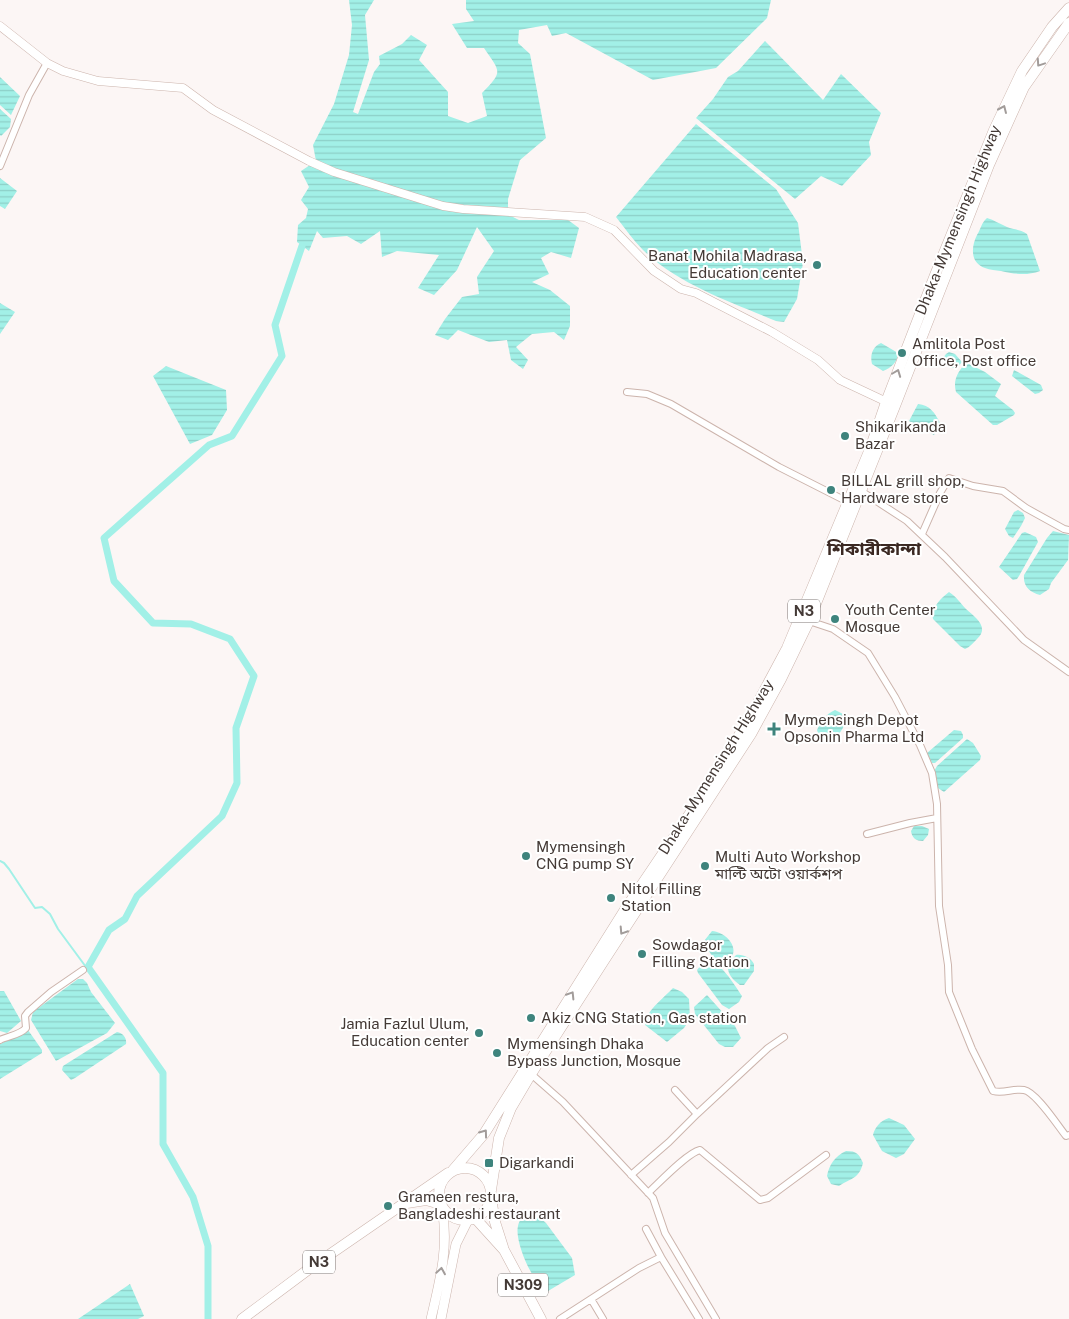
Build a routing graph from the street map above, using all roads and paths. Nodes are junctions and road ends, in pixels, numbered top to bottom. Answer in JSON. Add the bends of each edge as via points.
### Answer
{"nodes":[{"id":1,"x":1069,"y":8,"type":"edge"},
{"id":2,"x":1069,"y":23,"type":"edge"},
{"id":3,"x":0,"y":26,"type":"edge"},
{"id":4,"x":47,"y":63,"type":"junction"},
{"id":5,"x":0,"y":166,"type":"edge"},
{"id":6,"x":627,"y":392,"type":"dead end"},
{"id":7,"x":891,"y":404,"type":"junction"},
{"id":8,"x":861,"y":491,"type":"junction"},
{"id":9,"x":848,"y":502,"type":"junction"},
{"id":10,"x":1069,"y":530,"type":"edge"},
{"id":11,"x":922,"y":534,"type":"junction"},
{"id":12,"x":809,"y":620,"type":"junction"},
{"id":13,"x":1069,"y":672,"type":"edge"},
{"id":14,"x":937,"y":818,"type":"junction"},
{"id":15,"x":868,"y":834,"type":"dead end"},
{"id":16,"x":83,"y":970,"type":"dead end"},
{"id":17,"x":784,"y":1037,"type":"dead end"},
{"id":18,"x":0,"y":1040,"type":"edge"},
{"id":19,"x":531,"y":1074,"type":"junction"},
{"id":20,"x":675,"y":1090,"type":"dead end"},
{"id":21,"x":697,"y":1114,"type":"junction"},
{"id":22,"x":1069,"y":1135,"type":"edge"},
{"id":23,"x":826,"y":1155,"type":"dead end"},
{"id":24,"x":450,"y":1171,"type":"junction"},
{"id":25,"x":631,"y":1175,"type":"junction"},
{"id":26,"x":491,"y":1193,"type":"junction"},
{"id":27,"x":648,"y":1193,"type":"junction"},
{"id":28,"x":441,"y":1206,"type":"junction"},
{"id":29,"x":398,"y":1207,"type":"junction"},
{"id":30,"x":472,"y":1219,"type":"junction"},
{"id":31,"x":646,"y":1229,"type":"dead end"},
{"id":32,"x":504,"y":1250,"type":"junction"},
{"id":33,"x":660,"y":1257,"type":"junction"},
{"id":34,"x":591,"y":1299,"type":"junction"},
{"id":35,"x":242,"y":1319,"type":"edge"},
{"id":36,"x":431,"y":1319,"type":"edge"},
{"id":37,"x":441,"y":1319,"type":"edge"},
{"id":38,"x":541,"y":1319,"type":"edge"},
{"id":39,"x":560,"y":1319,"type":"edge"},
{"id":40,"x":603,"y":1319,"type":"edge"},
{"id":41,"x":700,"y":1319,"type":"edge"},
{"id":42,"x":716,"y":1319,"type":"edge"}],
"edges":[{"from":7,"to":1,"type":"highway","name":"Dhaka-Mymensingh Highway","number":"N3","one_way":true,"via":[[935,275],[1007,99],[1022,71]]},
{"from":2,"to":7,"type":"highway","name":"Dhaka-Mymensingh Highway","number":"N3","one_way":true,"via":[[1024,87]]},
{"from":3,"to":4,"type":"street"},
{"from":4,"to":5,"type":"street","via":[[29,95]]},
{"from":4,"to":7,"type":"street","via":[[62,71],[98,81],[183,88],[213,110],[309,161],[443,206],[585,217],[614,230],[654,272],[681,289],[696,293],[772,332],[818,360],[840,380]]},
{"from":6,"to":9,"type":"street","via":[[647,394],[671,404],[787,472]]},
{"from":7,"to":8,"type":"highway","name":"Dhaka-Mymensingh Highway","number":"N3"},
{"from":7,"to":9,"type":"highway","name":"Dhaka-Mymensingh Highway","number":"N3"},
{"from":8,"to":11,"type":"street","via":[[907,520]]},
{"from":8,"to":12,"type":"highway","name":"Dhaka-Mymensingh Highway","number":"N3"},
{"from":24,"to":9,"type":"highway","name":"Dhaka-Mymensingh Highway","number":"N3","one_way":true,"via":[[484,1134],[506,1101],[748,721],[795,632]]},
{"from":10,"to":11,"type":"street","via":[[1026,508],[1003,491],[949,478]]},
{"from":11,"to":13,"type":"street","via":[[1024,640]]},
{"from":12,"to":14,"type":"street","via":[[833,630],[868,653],[895,697],[932,773]]},
{"from":12,"to":19,"type":"highway","name":"Dhaka-Mymensingh Highway","number":"N3","one_way":true,"via":[[751,734]]},
{"from":14,"to":15,"type":"street"},
{"from":14,"to":22,"type":"street","via":[[939,906],[949,992],[972,1049],[993,1091],[1001,1093],[1018,1089],[1030,1092],[1066,1136]]},
{"from":16,"to":18,"type":"street","via":[[28,1012],[26,1028],[21,1033]]},
{"from":17,"to":21,"type":"street"},
{"from":19,"to":25,"type":"street","via":[[563,1102]]},
{"from":19,"to":26,"type":"highway","name":"Dhaka-Mymensingh Highway","number":"N3","via":[[511,1108],[499,1138]]},
{"from":20,"to":21,"type":"street"},
{"from":21,"to":25,"type":"street"},
{"from":23,"to":27,"type":"street","via":[[768,1198],[760,1200],[700,1150]]},
{"from":24,"to":26,"type":"highway","via":[[477,1170],[484,1175]]},
{"from":24,"to":28,"type":"highway","number":"N3","via":[[440,1184],[438,1198]]},
{"from":24,"to":29,"type":"highway","number":"N3"},
{"from":25,"to":27,"type":"street"},
{"from":26,"to":30,"type":"highway","number":"N3","via":[[486,1210]]},
{"from":26,"to":32,"type":"highway","number":"N309","via":[[495,1222]]},
{"from":27,"to":42,"type":"street","via":[[653,1198],[665,1233]]},
{"from":28,"to":29,"type":"highway","number":"N3","via":[[419,1200]]},
{"from":28,"to":30,"type":"highway","number":"N3","via":[[456,1219]]},
{"from":36,"to":28,"type":"main road","one_way":true,"via":[[446,1240]]},
{"from":29,"to":35,"type":"highway","number":"N3"},
{"from":30,"to":32,"type":"highway","number":"N309"},
{"from":30,"to":37,"type":"main road","via":[[456,1244]]},
{"from":31,"to":33,"type":"street"},
{"from":32,"to":38,"type":"highway","number":"N309"},
{"from":33,"to":34,"type":"street"},
{"from":33,"to":41,"type":"street"},
{"from":34,"to":39,"type":"street"},
{"from":34,"to":40,"type":"street"}]}
